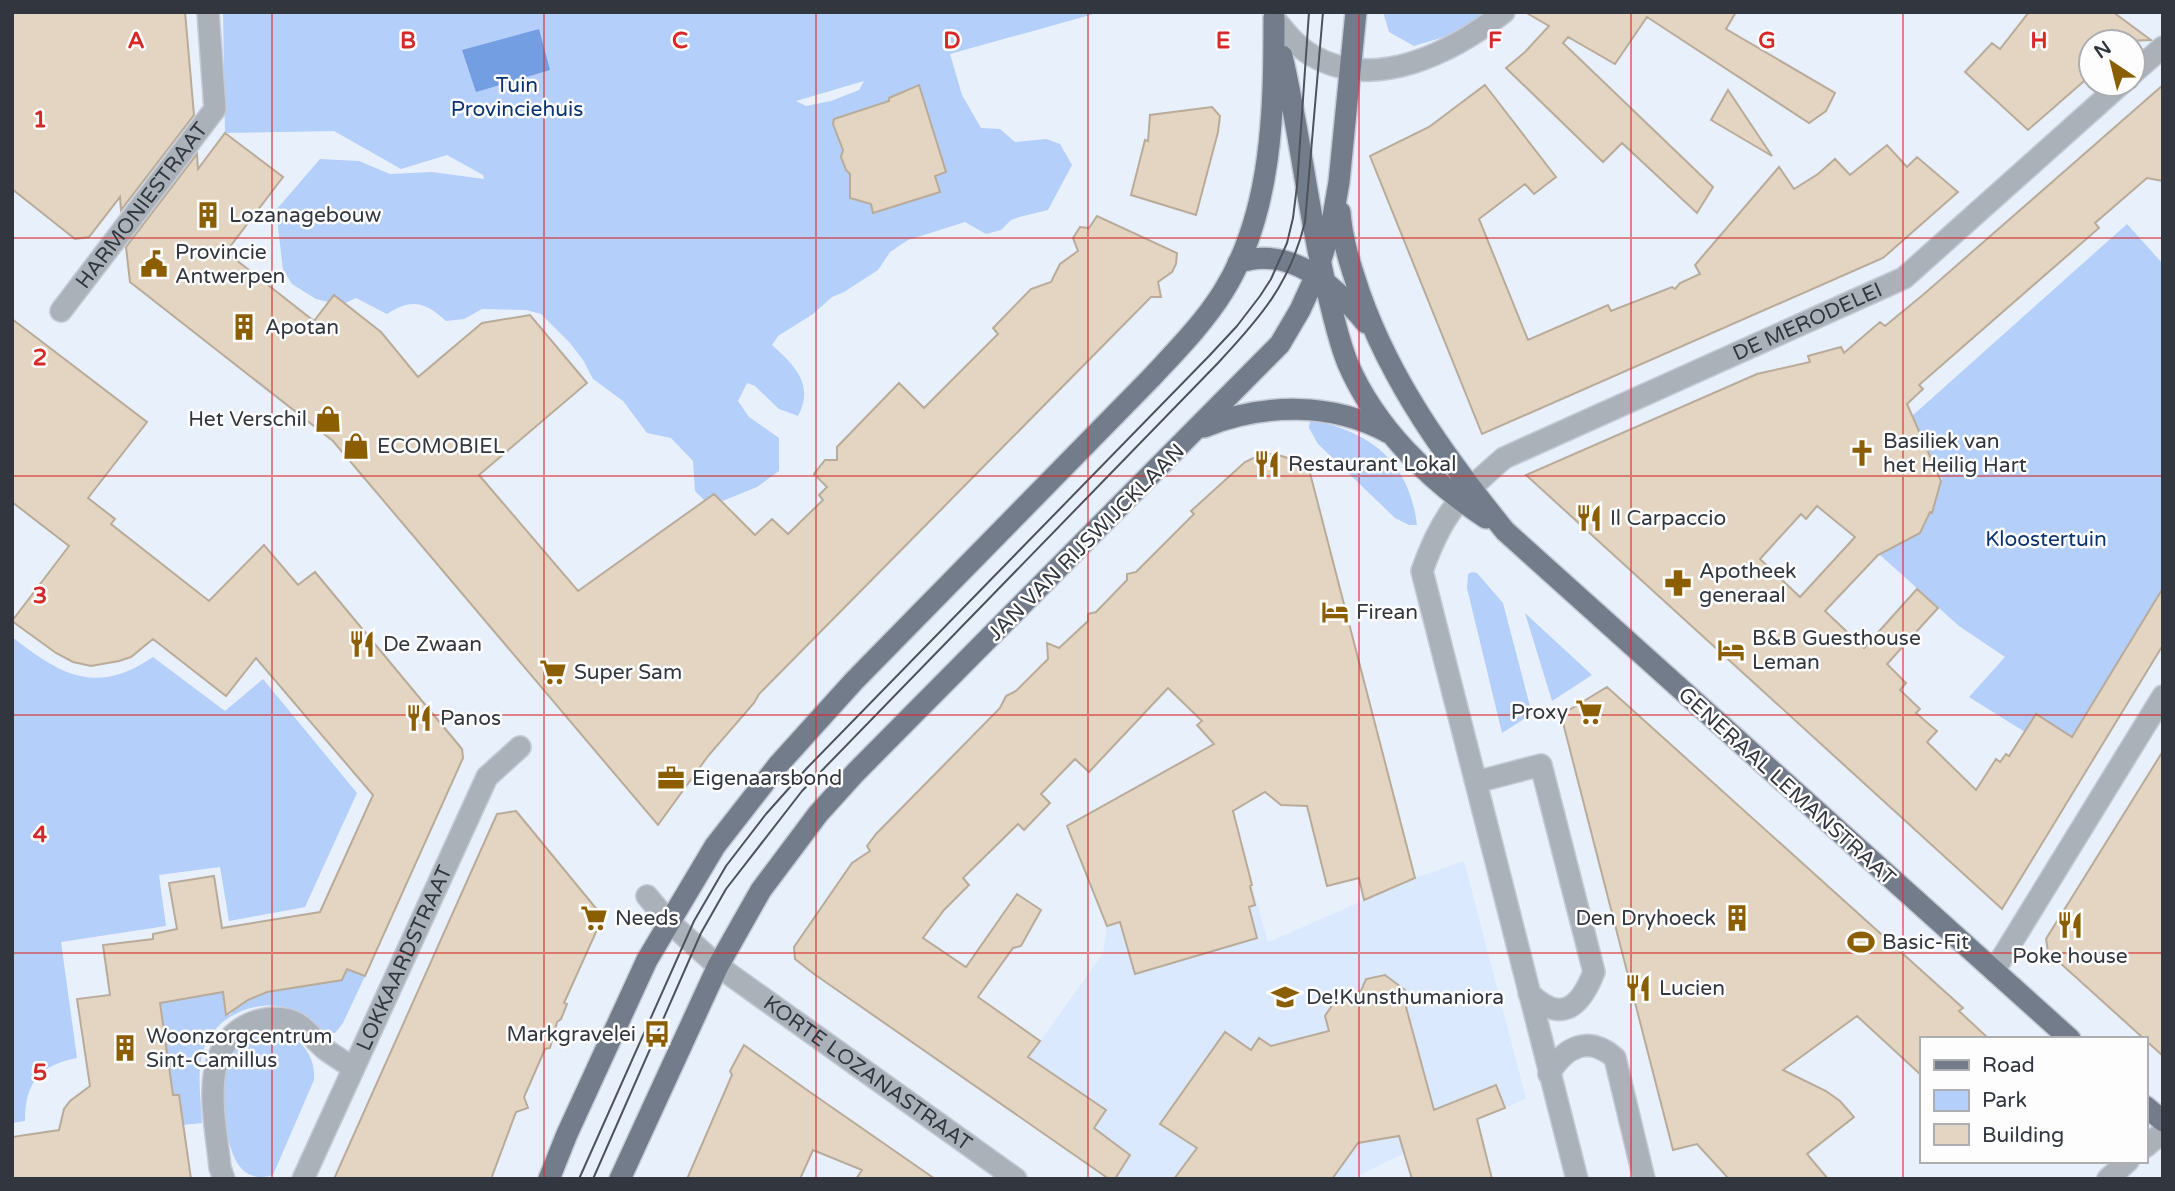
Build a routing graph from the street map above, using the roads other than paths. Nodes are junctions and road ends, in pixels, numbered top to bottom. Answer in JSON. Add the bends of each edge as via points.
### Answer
{"nodes":[{"id":1,"x":208,"y":12,"type":"edge"},
{"id":2,"x":1356,"y":12,"type":"edge"},
{"id":3,"x":1504,"y":12,"type":"edge"},
{"id":4,"x":1273,"y":15,"type":"edge"},
{"id":5,"x":2163,"y":47,"type":"edge"},
{"id":6,"x":2147,"y":61,"type":"edge"},
{"id":7,"x":1349,"y":69,"type":"junction"},
{"id":8,"x":2105,"y":98,"type":"edge"},
{"id":9,"x":1339,"y":181,"type":"junction"},
{"id":10,"x":1238,"y":263,"type":"junction"},
{"id":11,"x":1320,"y":272,"type":"junction"},
{"id":12,"x":61,"y":311,"type":"dead end"},
{"id":13,"x":1374,"y":333,"type":"junction"},
{"id":14,"x":1198,"y":429,"type":"junction"},
{"id":15,"x":1394,"y":436,"type":"junction"},
{"id":16,"x":1464,"y":493,"type":"junction"},
{"id":17,"x":2163,"y":696,"type":"edge"},
{"id":18,"x":520,"y":747,"type":"dead end"},
{"id":19,"x":1476,"y":782,"type":"junction"},
{"id":20,"x":646,"y":896,"type":"dead end"},
{"id":21,"x":668,"y":921,"type":"junction"},
{"id":22,"x":718,"y":966,"type":"junction"},
{"id":23,"x":1994,"y":971,"type":"junction"},
{"id":24,"x":1529,"y":993,"type":"junction"},
{"id":25,"x":2068,"y":1037,"type":"edge"},
{"id":26,"x":352,"y":1067,"type":"junction"},
{"id":27,"x":1549,"y":1074,"type":"junction"},
{"id":28,"x":2147,"y":1108,"type":"edge"},
{"id":29,"x":2163,"y":1121,"type":"edge"},
{"id":30,"x":2163,"y":1132,"type":"edge"},
{"id":31,"x":2147,"y":1145,"type":"edge"},
{"id":32,"x":2127,"y":1163,"type":"edge"},
{"id":33,"x":224,"y":1179,"type":"edge"},
{"id":34,"x":303,"y":1179,"type":"edge"},
{"id":35,"x":549,"y":1179,"type":"edge"},
{"id":36,"x":620,"y":1179,"type":"edge"},
{"id":37,"x":1016,"y":1179,"type":"edge"},
{"id":38,"x":1577,"y":1179,"type":"edge"},
{"id":39,"x":1644,"y":1179,"type":"edge"},
{"id":40,"x":2108,"y":1179,"type":"edge"}],
"edges":[{"from":1,"to":12,"type":"street","name":"HARMONIESTRAAT","via":[[215,109]]},
{"from":2,"to":7,"type":"main road","name":"JAN VAN RIJSWIJCKLAAN"},
{"from":3,"to":7,"type":"street","via":[[1420,61]]},
{"from":4,"to":7,"type":"street","via":[[1292,41],[1310,54]]},
{"from":4,"to":10,"type":"main road","via":[[1274,83],[1267,158]]},
{"from":4,"to":11,"type":"main road","name":"GENERAAL LEMANSTRAAT"},
{"from":5,"to":6,"type":"street"},
{"from":7,"to":9,"type":"main road","name":"JAN VAN RIJSWIJCKLAAN"},
{"from":8,"to":16,"type":"street","name":"DE MERODELEI","via":[[1904,278],[1504,458]]},
{"from":9,"to":11,"type":"main road","name":"JAN VAN RIJSWIJCKLAAN"},
{"from":9,"to":13,"type":"main road","name":"GENERAAL LEMANSTRAAT","via":[[1347,256]]},
{"from":10,"to":11,"type":"main road","via":[[1269,257]]},
{"from":10,"to":21,"type":"main road","via":[[1213,306],[1178,348],[779,764],[715,846]]},
{"from":11,"to":13,"type":"main road"},
{"from":11,"to":14,"type":"main road","name":"JAN VAN RIJSWIJCKLAAN","via":[[1280,344]]},
{"from":11,"to":15,"type":"main road","name":"GENERAAL LEMANSTRAAT","via":[[1348,364]]},
{"from":13,"to":16,"type":"main road","name":"GENERAAL LEMANSTRAAT"},
{"from":14,"to":15,"type":"main road","via":[[1254,412],[1302,409],[1350,416]]},
{"from":14,"to":22,"type":"main road","name":"JAN VAN RIJSWIJCKLAAN","via":[[818,814],[761,890]]},
{"from":15,"to":16,"type":"main road","name":"GENERAAL LEMANSTRAAT"},
{"from":16,"to":19,"type":"street","name":"DE MERODELEI","via":[[1448,512],[1422,571]]},
{"from":16,"to":23,"type":"main road","name":"GENERAAL LEMANSTRAAT"},
{"from":17,"to":23,"type":"street"},
{"from":18,"to":26,"type":"street","name":"LOKKAARDSTRAAT","via":[[487,777]]},
{"from":19,"to":24,"type":"street","name":"DE MERODELEI"},
{"from":19,"to":24,"type":"street","via":[[1541,765],[1594,972],[1578,1003],[1566,1010],[1553,1011]]},
{"from":20,"to":21,"type":"street"},
{"from":21,"to":22,"type":"street"},
{"from":21,"to":35,"type":"main road","via":[[626,1003]]},
{"from":22,"to":36,"type":"main road","name":"JAN VAN RIJSWIJCKLAAN"},
{"from":22,"to":37,"type":"street","name":"KORTE LOZANASTRAAT"},
{"from":23,"to":25,"type":"main road","name":"GENERAAL LEMANSTRAAT"},
{"from":24,"to":27,"type":"street","name":"DE MERODELEI"},
{"from":26,"to":33,"type":"street","via":[[293,1022],[265,1019],[238,1031],[219,1054],[212,1080]]},
{"from":26,"to":34,"type":"street","name":"LOKKAARDSTRAAT"},
{"from":27,"to":38,"type":"street","name":"DE MERODELEI"},
{"from":27,"to":39,"type":"street","via":[[1564,1052],[1578,1047],[1592,1045],[1615,1058]]},
{"from":28,"to":29,"type":"main road"},
{"from":30,"to":31,"type":"street"},
{"from":32,"to":40,"type":"street"}]}
